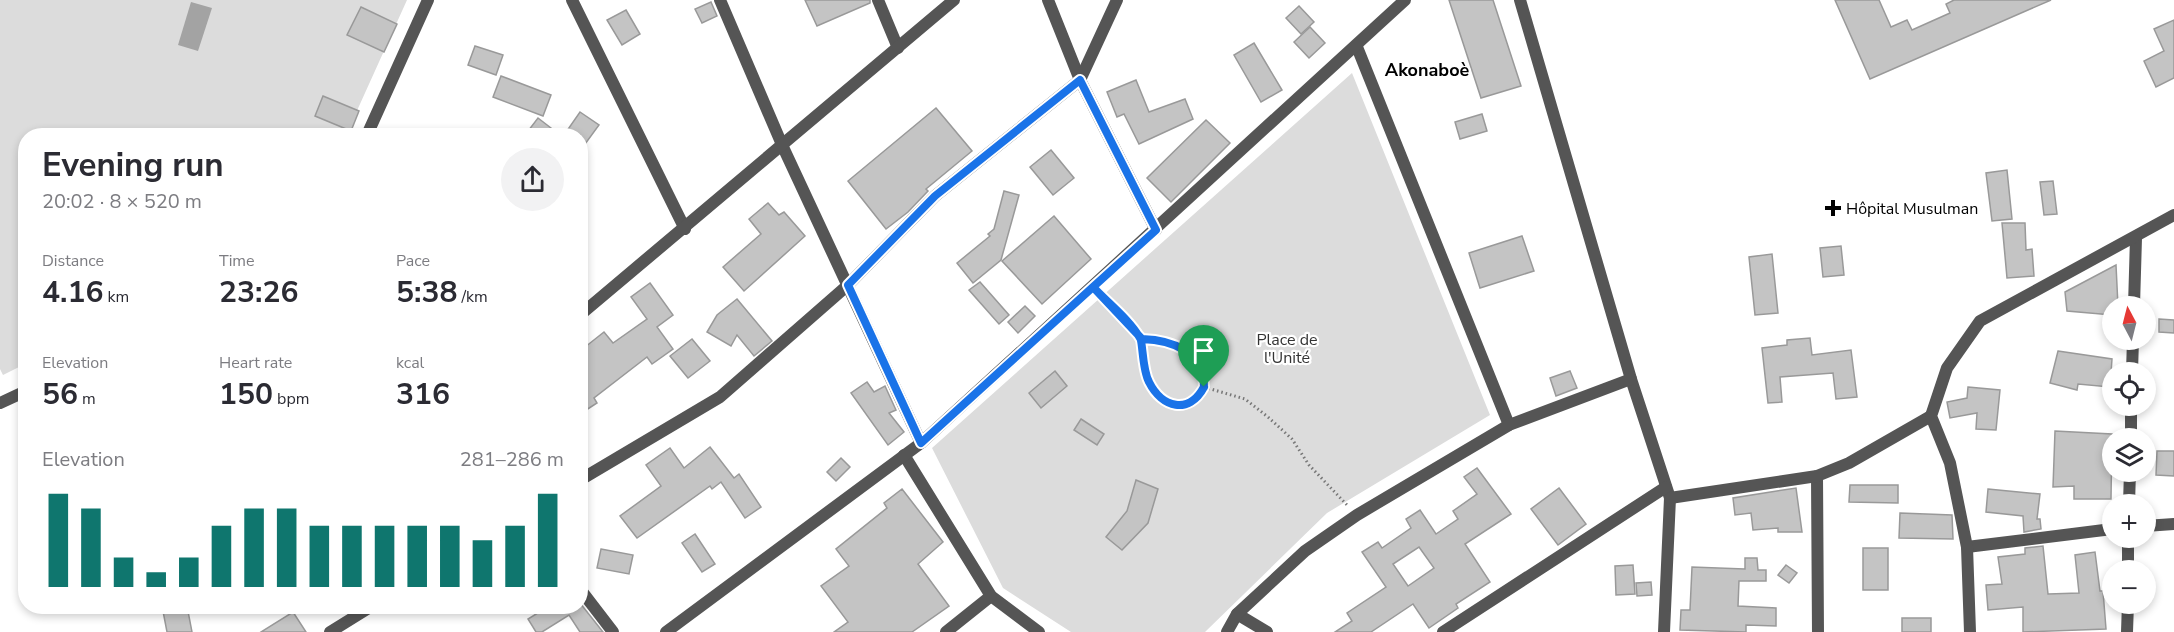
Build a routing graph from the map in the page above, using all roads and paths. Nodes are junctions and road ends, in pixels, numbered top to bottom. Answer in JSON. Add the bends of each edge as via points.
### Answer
{"nodes":[{"id":1,"x":428,"y":0,"type":"edge"},
{"id":2,"x":572,"y":0,"type":"edge"},
{"id":3,"x":720,"y":0,"type":"edge"},
{"id":4,"x":878,"y":0,"type":"edge"},
{"id":5,"x":954,"y":0,"type":"edge"},
{"id":6,"x":1048,"y":0,"type":"edge"},
{"id":7,"x":1117,"y":0,"type":"edge"},
{"id":8,"x":1405,"y":0,"type":"edge"},
{"id":9,"x":1520,"y":0,"type":"edge"},
{"id":10,"x":1357,"y":47,"type":"junction"},
{"id":11,"x":898,"y":48,"type":"junction"},
{"id":12,"x":1080,"y":80,"type":"junction"},
{"id":13,"x":370,"y":128,"type":"edge"},
{"id":14,"x":783,"y":147,"type":"junction"},
{"id":15,"x":2174,"y":215,"type":"edge"},
{"id":16,"x":685,"y":229,"type":"junction"},
{"id":17,"x":1156,"y":230,"type":"junction"},
{"id":18,"x":2136,"y":238,"type":"junction"},
{"id":19,"x":848,"y":285,"type":"junction"},
{"id":20,"x":1093,"y":287,"type":"junction"},
{"id":21,"x":2134,"y":296,"type":"edge"},
{"id":22,"x":588,"y":308,"type":"edge"},
{"id":23,"x":1142,"y":339,"type":"junction"},
{"id":24,"x":1631,"y":379,"type":"junction"},
{"id":25,"x":1204,"y":387,"type":"junction"},
{"id":26,"x":18,"y":395,"type":"edge"},
{"id":27,"x":0,"y":403,"type":"edge"},
{"id":28,"x":1931,"y":416,"type":"junction"},
{"id":29,"x":1509,"y":425,"type":"junction"},
{"id":30,"x":921,"y":443,"type":"junction"},
{"id":31,"x":904,"y":455,"type":"junction"},
{"id":32,"x":588,"y":475,"type":"edge"},
{"id":33,"x":1817,"y":476,"type":"junction"},
{"id":34,"x":1668,"y":493,"type":"junction"},
{"id":35,"x":1357,"y":515,"type":"junction"},
{"id":36,"x":2174,"y":524,"type":"edge"},
{"id":37,"x":2156,"y":525,"type":"edge"},
{"id":38,"x":2102,"y":530,"type":"edge"},
{"id":39,"x":1967,"y":547,"type":"junction"},
{"id":40,"x":991,"y":596,"type":"junction"},
{"id":41,"x":588,"y":600,"type":"edge"},
{"id":42,"x":359,"y":614,"type":"edge"},
{"id":43,"x":1237,"y":614,"type":"junction"},
{"id":44,"x":2128,"y":614,"type":"edge"},
{"id":45,"x":330,"y":632,"type":"edge"},
{"id":46,"x":613,"y":632,"type":"edge"},
{"id":47,"x":666,"y":632,"type":"edge"},
{"id":48,"x":946,"y":632,"type":"edge"},
{"id":49,"x":1039,"y":632,"type":"edge"},
{"id":50,"x":1227,"y":632,"type":"edge"},
{"id":51,"x":1267,"y":632,"type":"edge"},
{"id":52,"x":1443,"y":632,"type":"edge"},
{"id":53,"x":1664,"y":632,"type":"edge"},
{"id":54,"x":1818,"y":632,"type":"edge"},
{"id":55,"x":1970,"y":632,"type":"edge"},
{"id":56,"x":2127,"y":632,"type":"edge"}],
"edges":[{"from":1,"to":13,"type":"street"},
{"from":2,"to":16,"type":"street"},
{"from":3,"to":14,"type":"street"},
{"from":4,"to":11,"type":"street"},
{"from":5,"to":11,"type":"street"},
{"from":6,"to":12,"type":"street"},
{"from":7,"to":12,"type":"street"},
{"from":8,"to":10,"type":"street"},
{"from":9,"to":24,"type":"street"},
{"from":10,"to":17,"type":"street"},
{"from":10,"to":29,"type":"street"},
{"from":11,"to":14,"type":"street"},
{"from":12,"to":17,"type":"street"},
{"from":12,"to":19,"type":"street","via":[[935,196]]},
{"from":14,"to":16,"type":"street"},
{"from":14,"to":19,"type":"street"},
{"from":15,"to":18,"type":"street"},
{"from":16,"to":22,"type":"street"},
{"from":17,"to":20,"type":"street"},
{"from":18,"to":21,"type":"street"},
{"from":18,"to":28,"type":"street","via":[[1980,321],[1947,368]]},
{"from":19,"to":30,"type":"street"},
{"from":19,"to":32,"type":"street","via":[[720,397]]},
{"from":20,"to":23,"type":"path"},
{"from":20,"to":30,"type":"street"},
{"from":23,"to":25,"type":"path","via":[[1186,350],[1200,363]]},
{"from":23,"to":25,"type":"path","via":[[1149,383],[1168,402],[1179,406],[1191,403]]},
{"from":24,"to":29,"type":"street"},
{"from":24,"to":34,"type":"street"},
{"from":25,"to":35,"type":"path","via":[[1245,399],[1268,417]]},
{"from":26,"to":27,"type":"street"},
{"from":28,"to":33,"type":"street","via":[[1849,463]]},
{"from":28,"to":39,"type":"street","via":[[1950,463]]},
{"from":29,"to":35,"type":"street"},
{"from":30,"to":31,"type":"street"},
{"from":31,"to":40,"type":"street"},
{"from":31,"to":47,"type":"street"},
{"from":33,"to":34,"type":"street"},
{"from":33,"to":54,"type":"street"},
{"from":34,"to":52,"type":"street"},
{"from":34,"to":53,"type":"street"},
{"from":35,"to":43,"type":"street","via":[[1305,551]]},
{"from":36,"to":37,"type":"street"},
{"from":38,"to":39,"type":"street"},
{"from":39,"to":55,"type":"street"},
{"from":40,"to":48,"type":"street"},
{"from":40,"to":49,"type":"street"},
{"from":41,"to":46,"type":"street"},
{"from":42,"to":45,"type":"street"},
{"from":43,"to":50,"type":"street"},
{"from":43,"to":51,"type":"street"},
{"from":44,"to":56,"type":"street"}]}
